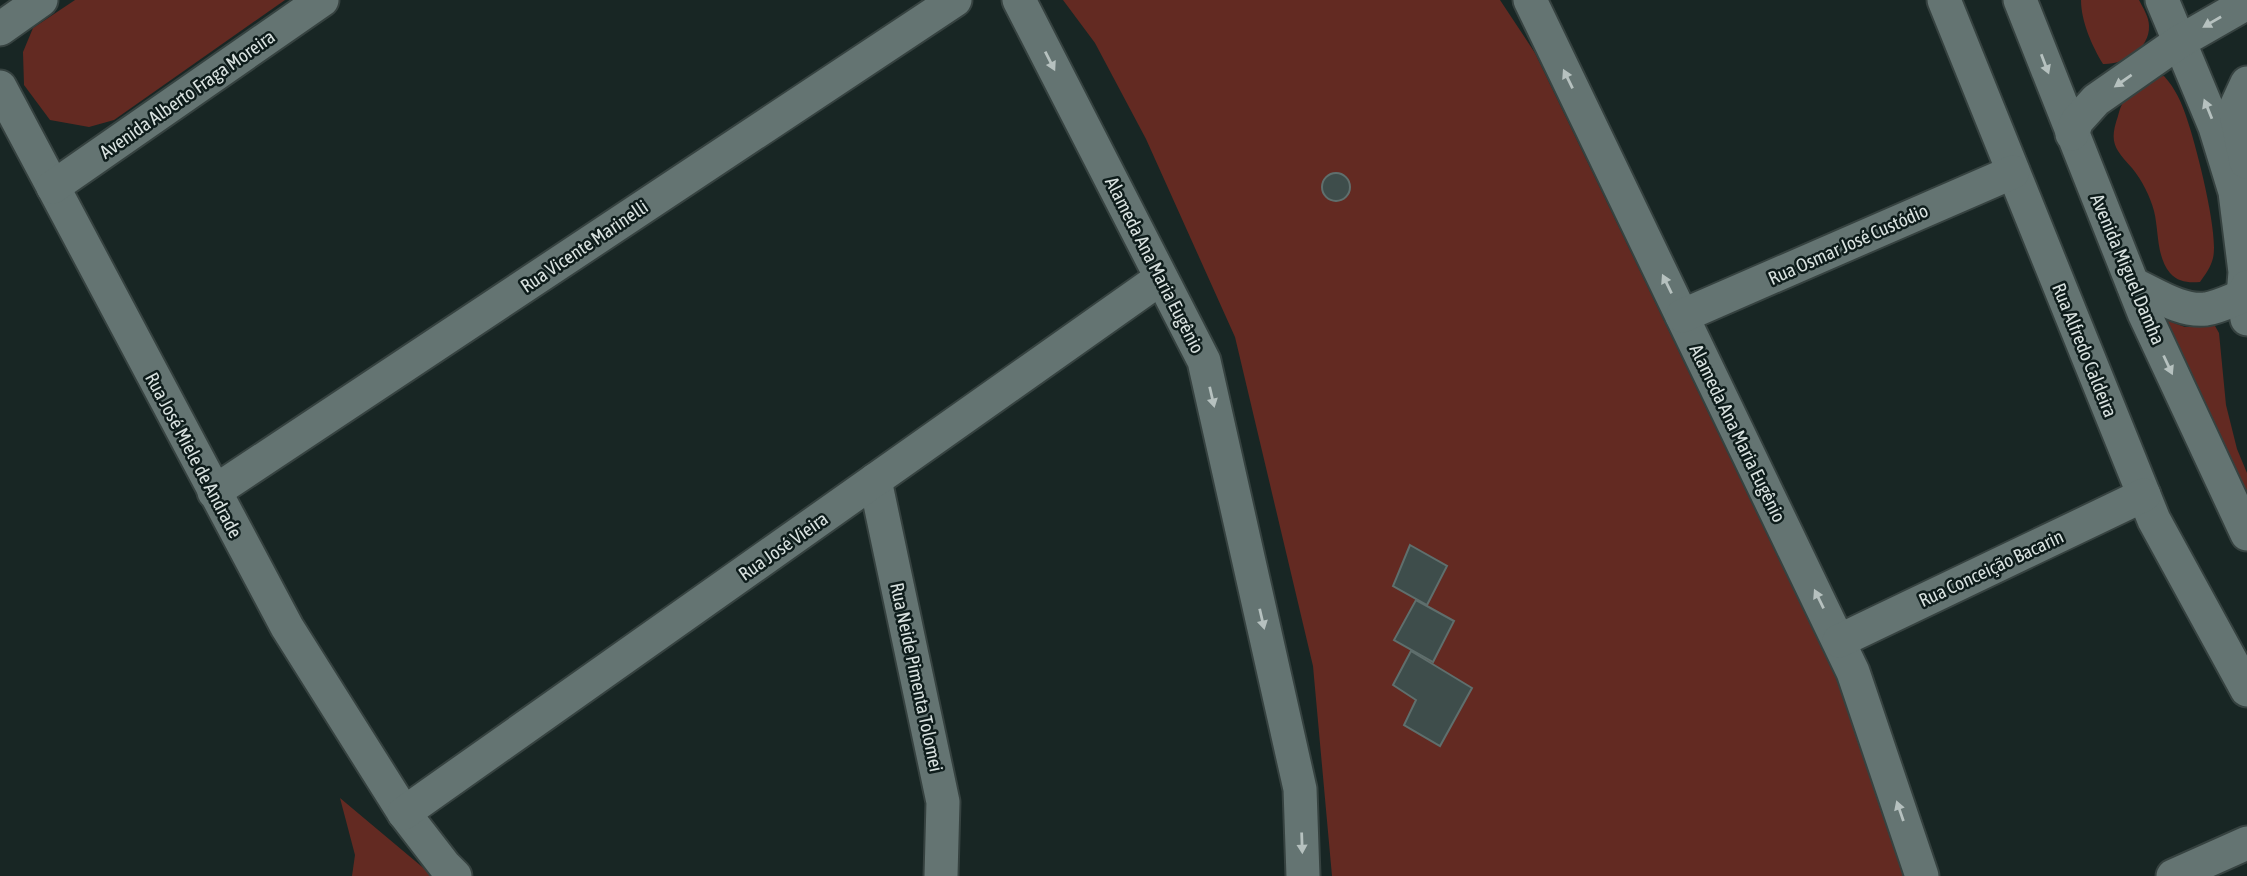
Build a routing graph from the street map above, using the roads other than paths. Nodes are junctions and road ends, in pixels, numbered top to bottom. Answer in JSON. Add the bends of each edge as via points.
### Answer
{"nodes":[{"id":1,"x":41,"y":0,"type":"edge"},
{"id":2,"x":321,"y":0,"type":"edge"},
{"id":3,"x":955,"y":0,"type":"edge"},
{"id":4,"x":1019,"y":0,"type":"edge"},
{"id":5,"x":1530,"y":0,"type":"edge"},
{"id":6,"x":1944,"y":0,"type":"edge"},
{"id":7,"x":2020,"y":0,"type":"edge"},
{"id":8,"x":2162,"y":0,"type":"edge"},
{"id":9,"x":2247,"y":3,"type":"edge"},
{"id":10,"x":0,"y":29,"type":"edge"},
{"id":11,"x":2179,"y":42,"type":"junction"},
{"id":12,"x":2247,"y":83,"type":"edge"},
{"id":13,"x":0,"y":87,"type":"edge"},
{"id":14,"x":2072,"y":134,"type":"junction"},
{"id":15,"x":2247,"y":168,"type":"edge"},
{"id":16,"x":2013,"y":172,"type":"junction"},
{"id":17,"x":53,"y":187,"type":"junction"},
{"id":18,"x":1161,"y":278,"type":"junction"},
{"id":19,"x":2133,"y":284,"type":"junction"},
{"id":20,"x":2246,"y":300,"type":"edge"},
{"id":21,"x":1682,"y":316,"type":"junction"},
{"id":22,"x":875,"y":480,"type":"junction"},
{"id":23,"x":214,"y":492,"type":"junction"},
{"id":24,"x":2144,"y":495,"type":"junction"},
{"id":25,"x":2247,"y":534,"type":"edge"},
{"id":26,"x":1839,"y":641,"type":"junction"},
{"id":27,"x":2247,"y":690,"type":"edge"},
{"id":28,"x":404,"y":813,"type":"junction"},
{"id":29,"x":2247,"y":843,"type":"edge"},
{"id":30,"x":455,"y":876,"type":"edge"},
{"id":31,"x":941,"y":876,"type":"edge"},
{"id":32,"x":1303,"y":876,"type":"edge"},
{"id":33,"x":1922,"y":876,"type":"edge"},
{"id":34,"x":2173,"y":876,"type":"edge"}],
"edges":[{"from":1,"to":10,"type":"street"},
{"from":2,"to":17,"type":"street","name":"Avenida Alberto Fraga Moreira"},
{"from":3,"to":23,"type":"street","name":"Rua Vicente Marinelli"},
{"from":4,"to":18,"type":"street","name":"Alameda Ana Maria Eugênio","one_way":true},
{"from":21,"to":5,"type":"street","name":"Alameda Ana Maria Eugênio","one_way":true},
{"from":6,"to":16,"type":"street","name":"Rua Alfredo Caldeira"},
{"from":7,"to":14,"type":"street","name":"Avenida Miguel Damha","one_way":true},
{"from":8,"to":11,"type":"street"},
{"from":9,"to":11,"type":"street","one_way":true},
{"from":11,"to":14,"type":"street","one_way":true,"via":[[2096,100]]},
{"from":20,"to":11,"type":"street","one_way":true,"via":[[2235,192],[2215,127]]},
{"from":12,"to":15,"type":"street","via":[[2235,109]]},
{"from":13,"to":17,"type":"street","name":"Rua José Miele de Andrade"},
{"from":14,"to":19,"type":"street","name":"Avenida Miguel Damha"},
{"from":16,"to":21,"type":"street","name":"Rua Osmar José Custódio"},
{"from":16,"to":24,"type":"street","name":"Rua Alfredo Caldeira"},
{"from":17,"to":23,"type":"street","name":"Rua José Miele de Andrade"},
{"from":18,"to":22,"type":"street","name":"Rua José Vieira"},
{"from":18,"to":32,"type":"street","name":"Alameda Ana Maria Eugênio","one_way":true,"via":[[1203,361],[1300,789]]},
{"from":19,"to":20,"type":"street","via":[[2190,309]]},
{"from":19,"to":25,"type":"street","name":"Avenida Miguel Damha","one_way":true},
{"from":26,"to":21,"type":"street","name":"Alameda Ana Maria Eugênio","one_way":true},
{"from":22,"to":28,"type":"street","name":"Rua José Vieira"},
{"from":22,"to":31,"type":"street","name":"Rua Neide Pimenta Tolomei","via":[[943,802]]},
{"from":23,"to":28,"type":"street","name":"Rua José Miele de Andrade","via":[[287,627]]},
{"from":24,"to":26,"type":"street","name":"Rua Conceição Bacarin"},
{"from":24,"to":27,"type":"street","name":"Rua Alfredo Caldeira"},
{"from":33,"to":26,"type":"street","name":"Alameda Ana Maria Eugênio","one_way":true},
{"from":28,"to":30,"type":"street","name":"Rua José Miele de Andrade"},
{"from":29,"to":34,"type":"street"}]}
